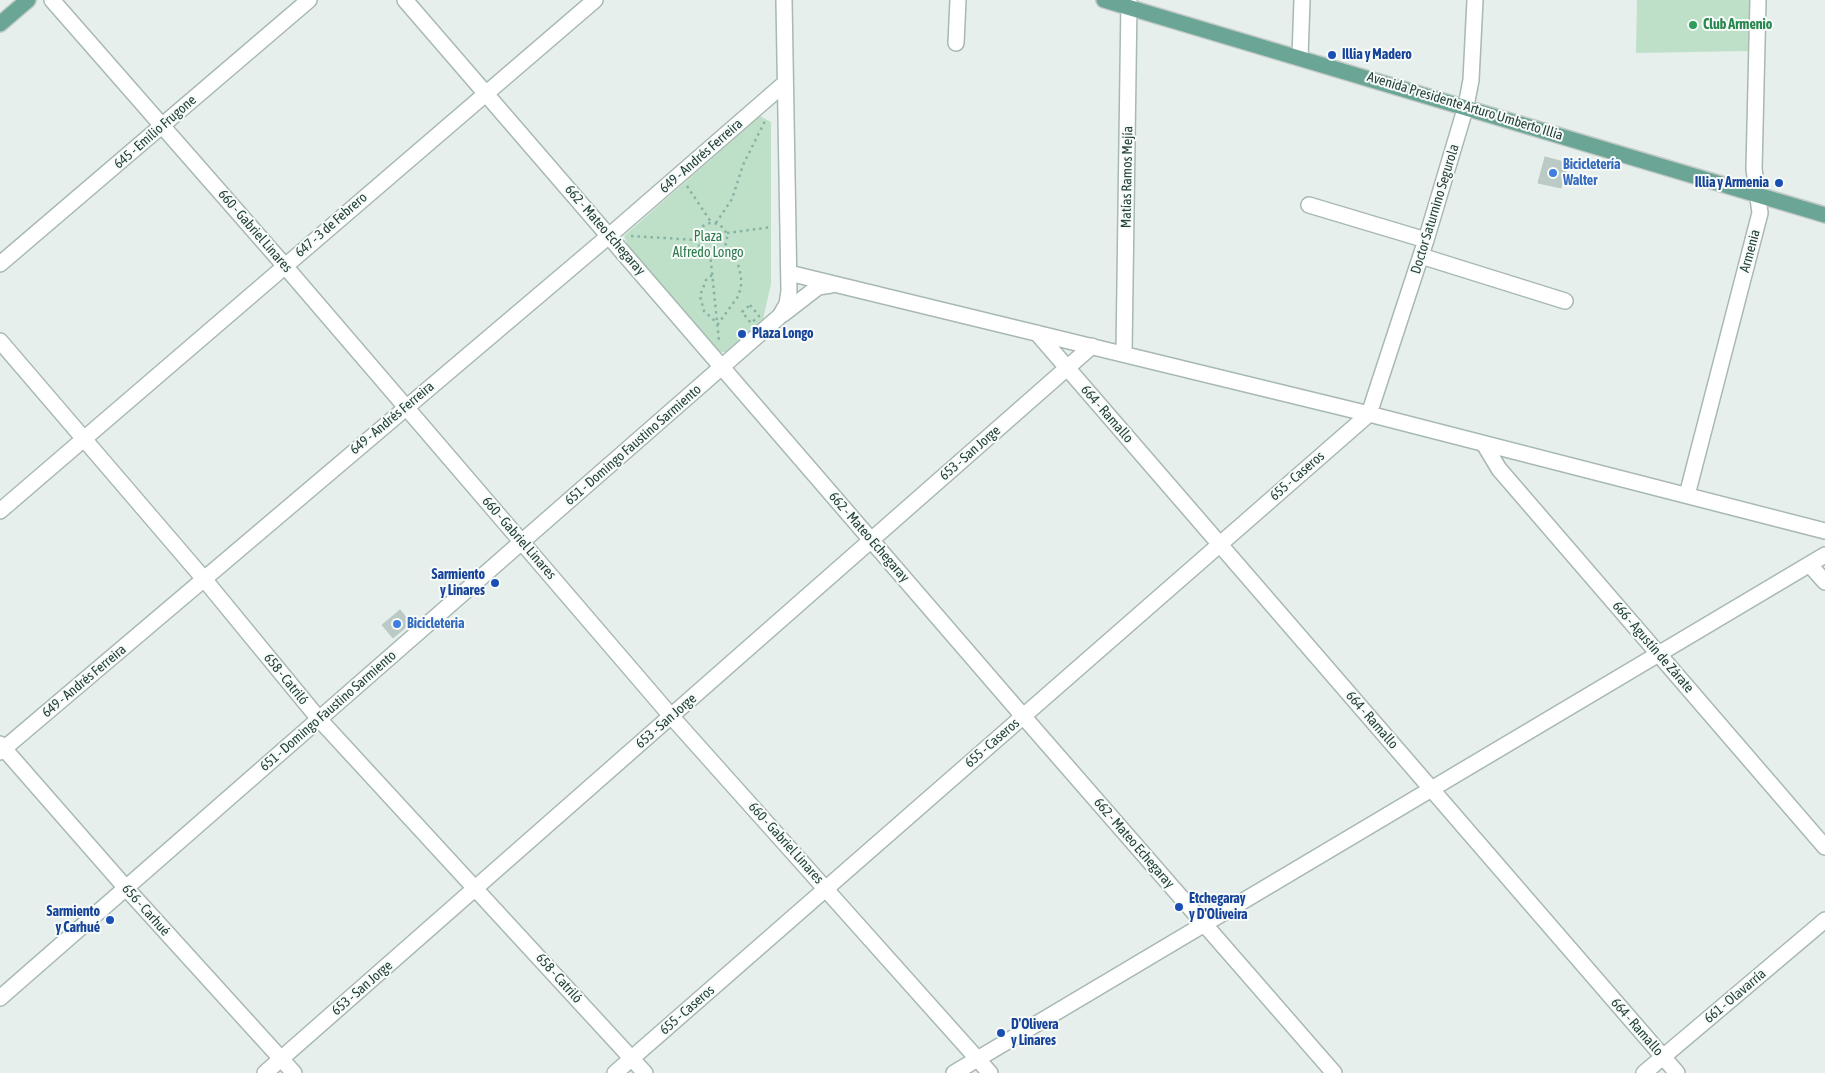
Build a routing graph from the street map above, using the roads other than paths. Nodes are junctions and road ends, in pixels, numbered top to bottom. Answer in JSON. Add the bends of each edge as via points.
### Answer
{"nodes":[{"id":1,"x":28,"y":0,"type":"edge"},
{"id":2,"x":52,"y":0,"type":"edge"},
{"id":3,"x":309,"y":0,"type":"edge"},
{"id":4,"x":405,"y":0,"type":"edge"},
{"id":5,"x":595,"y":0,"type":"edge"},
{"id":6,"x":784,"y":0,"type":"edge"},
{"id":7,"x":958,"y":0,"type":"edge"},
{"id":8,"x":1104,"y":0,"type":"edge"},
{"id":9,"x":1302,"y":0,"type":"edge"},
{"id":10,"x":1475,"y":0,"type":"edge"},
{"id":11,"x":1758,"y":0,"type":"edge"},
{"id":12,"x":1129,"y":4,"type":"edge"},
{"id":13,"x":0,"y":24,"type":"edge"},
{"id":14,"x":956,"y":44,"type":"dead end"},
{"id":15,"x":1300,"y":57,"type":"junction"},
{"id":16,"x":785,"y":83,"type":"junction"},
{"id":17,"x":486,"y":92,"type":"junction"},
{"id":18,"x":1466,"y":106,"type":"junction"},
{"id":19,"x":163,"y":126,"type":"junction"},
{"id":20,"x":1758,"y":195,"type":"junction"},
{"id":21,"x":1309,"y":205,"type":"dead end"},
{"id":22,"x":1825,"y":214,"type":"edge"},
{"id":23,"x":610,"y":235,"type":"junction"},
{"id":24,"x":1426,"y":240,"type":"junction"},
{"id":25,"x":1421,"y":256,"type":"junction"},
{"id":26,"x":0,"y":264,"type":"edge"},
{"id":27,"x":284,"y":265,"type":"junction"},
{"id":28,"x":789,"y":273,"type":"junction"},
{"id":29,"x":833,"y":284,"type":"junction"},
{"id":30,"x":1564,"y":301,"type":"dead end"},
{"id":31,"x":780,"y":316,"type":"junction"},
{"id":32,"x":1037,"y":333,"type":"junction"},
{"id":33,"x":0,"y":341,"type":"edge"},
{"id":34,"x":1092,"y":346,"type":"junction"},
{"id":35,"x":1124,"y":353,"type":"junction"},
{"id":36,"x":1067,"y":367,"type":"junction"},
{"id":37,"x":722,"y":368,"type":"junction"},
{"id":38,"x":405,"y":406,"type":"junction"},
{"id":39,"x":1370,"y":414,"type":"junction"},
{"id":40,"x":84,"y":439,"type":"junction"},
{"id":41,"x":1484,"y":444,"type":"junction"},
{"id":42,"x":1687,"y":495,"type":"junction"},
{"id":43,"x":0,"y":511,"type":"edge"},
{"id":44,"x":1825,"y":530,"type":"edge"},
{"id":45,"x":871,"y":540,"type":"junction"},
{"id":46,"x":523,"y":542,"type":"junction"},
{"id":47,"x":1219,"y":543,"type":"junction"},
{"id":48,"x":1825,"y":555,"type":"edge"},
{"id":49,"x":1810,"y":565,"type":"junction"},
{"id":50,"x":204,"y":579,"type":"junction"},
{"id":51,"x":1825,"y":582,"type":"edge"},
{"id":52,"x":1659,"y":654,"type":"junction"},
{"id":53,"x":671,"y":716,"type":"junction"},
{"id":54,"x":1023,"y":716,"type":"junction"},
{"id":55,"x":319,"y":719,"type":"junction"},
{"id":56,"x":1,"y":748,"type":"edge"},
{"id":57,"x":1432,"y":789,"type":"junction"},
{"id":58,"x":1825,"y":847,"type":"edge"},
{"id":59,"x":126,"y":888,"type":"junction"},
{"id":60,"x":476,"y":888,"type":"junction"},
{"id":61,"x":827,"y":888,"type":"junction"},
{"id":62,"x":1825,"y":920,"type":"edge"},
{"id":63,"x":1204,"y":924,"type":"junction"},
{"id":64,"x":0,"y":998,"type":"edge"},
{"id":65,"x":1663,"y":1057,"type":"junction"},
{"id":66,"x":281,"y":1058,"type":"junction"},
{"id":67,"x":632,"y":1058,"type":"junction"},
{"id":68,"x":978,"y":1058,"type":"junction"},
{"id":69,"x":265,"y":1073,"type":"edge"},
{"id":70,"x":294,"y":1073,"type":"edge"},
{"id":71,"x":615,"y":1073,"type":"edge"},
{"id":72,"x":645,"y":1073,"type":"edge"},
{"id":73,"x":954,"y":1073,"type":"edge"},
{"id":74,"x":990,"y":1073,"type":"edge"},
{"id":75,"x":1334,"y":1073,"type":"edge"},
{"id":76,"x":1644,"y":1073,"type":"edge"},
{"id":77,"x":1678,"y":1073,"type":"edge"}],
"edges":[{"from":1,"to":13,"type":"main road"},
{"from":2,"to":19,"type":"street","name":"660 - Gabriel Linares"},
{"from":3,"to":19,"type":"street","name":"645 - Emilio Frugone"},
{"from":4,"to":17,"type":"street","name":"662 - Mateo Echegaray"},
{"from":5,"to":17,"type":"street","name":"647 - 3 de Febrero"},
{"from":6,"to":16,"type":"street","name":"651 - Domingo Faustino Sarmiento"},
{"from":7,"to":14,"type":"street"},
{"from":8,"to":12,"type":"main road","name":"Avenida Presidente Arturo Umberto Illia"},
{"from":9,"to":15,"type":"street"},
{"from":10,"to":18,"type":"street","name":"Doctor Saturnino Segurola"},
{"from":11,"to":20,"type":"street","name":"Armenia","via":[[1754,169]]},
{"from":12,"to":15,"type":"main road","name":"Avenida Presidente Arturo Umberto Illia"},
{"from":12,"to":35,"type":"street","name":"Matías Ramos Mejía"},
{"from":15,"to":18,"type":"main road","name":"Avenida Presidente Arturo Umberto Illia"},
{"from":16,"to":23,"type":"street","name":"649 - Andrés Ferreira"},
{"from":16,"to":28,"type":"street","name":"651 - Domingo Faustino Sarmiento"},
{"from":17,"to":23,"type":"street","name":"662 - Mateo Echegaray"},
{"from":17,"to":27,"type":"street","name":"647 - 3 de Febrero"},
{"from":18,"to":20,"type":"main road","name":"Avenida Presidente Arturo Umberto Illia"},
{"from":18,"to":24,"type":"street","name":"Doctor Saturnino Segurola"},
{"from":19,"to":26,"type":"street","name":"645 - Emilio Frugone"},
{"from":19,"to":27,"type":"street","name":"660 - Gabriel Linares"},
{"from":20,"to":22,"type":"main road","name":"Avenida Presidente Arturo Umberto Illia"},
{"from":20,"to":42,"type":"street","name":"Armenia","via":[[1760,214]]},
{"from":21,"to":24,"type":"street"},
{"from":23,"to":37,"type":"street","name":"662 - Mateo Echegaray"},
{"from":23,"to":38,"type":"street","name":"649 - Andrés Ferreira"},
{"from":24,"to":25,"type":"street","name":"Doctor Saturnino Segurola"},
{"from":25,"to":30,"type":"street"},
{"from":25,"to":39,"type":"street","name":"Doctor Saturnino Segurola"},
{"from":27,"to":38,"type":"street","name":"660 - Gabriel Linares"},
{"from":27,"to":40,"type":"street","name":"647 - 3 de Febrero"},
{"from":28,"to":29,"type":"street"},
{"from":28,"to":31,"type":"street","name":"651 - Domingo Faustino Sarmiento","via":[[787,304]]},
{"from":29,"to":31,"type":"street","via":[[818,288]]},
{"from":29,"to":32,"type":"street"},
{"from":31,"to":37,"type":"street","name":"651 - Domingo Faustino Sarmiento"},
{"from":32,"to":34,"type":"street"},
{"from":32,"to":36,"type":"street","name":"664 - Ramallo"},
{"from":33,"to":40,"type":"street","name":"658 - Catriló"},
{"from":34,"to":35,"type":"street"},
{"from":34,"to":36,"type":"street"},
{"from":35,"to":39,"type":"street"},
{"from":36,"to":45,"type":"street","name":"653 - San Jorge"},
{"from":36,"to":47,"type":"street","name":"664 - Ramallo"},
{"from":37,"to":45,"type":"street","name":"662 - Mateo Echegaray"},
{"from":37,"to":46,"type":"street","name":"651 - Domingo Faustino Sarmiento"},
{"from":38,"to":46,"type":"street","name":"660 - Gabriel Linares"},
{"from":38,"to":50,"type":"street","name":"649 - Andrés Ferreira"},
{"from":39,"to":41,"type":"street"},
{"from":39,"to":47,"type":"street","name":"655 - Caseros"},
{"from":40,"to":43,"type":"street","name":"647 - 3 de Febrero"},
{"from":40,"to":50,"type":"street","name":"658 - Catriló"},
{"from":41,"to":42,"type":"street"},
{"from":41,"to":52,"type":"street","name":"666 - Agustín de Zárate","via":[[1499,468]]},
{"from":42,"to":44,"type":"street"},
{"from":45,"to":53,"type":"street","name":"653 - San Jorge"},
{"from":45,"to":54,"type":"street","name":"662 - Mateo Echegaray"},
{"from":46,"to":53,"type":"street","name":"660 - Gabriel Linares"},
{"from":46,"to":55,"type":"street","name":"651 - Domingo Faustino Sarmiento"},
{"from":47,"to":54,"type":"street","name":"655 - Caseros"},
{"from":47,"to":57,"type":"street","name":"664 - Ramallo"},
{"from":48,"to":49,"type":"street"},
{"from":49,"to":51,"type":"street"},
{"from":49,"to":52,"type":"street"},
{"from":50,"to":55,"type":"street","name":"658 - Catriló"},
{"from":50,"to":56,"type":"street","name":"649 - Andrés Ferreira"},
{"from":52,"to":57,"type":"street"},
{"from":52,"to":58,"type":"street","name":"666 - Agustín de Zárate"},
{"from":53,"to":60,"type":"street","name":"653 - San Jorge"},
{"from":53,"to":61,"type":"street","name":"660 - Gabriel Linares"},
{"from":54,"to":61,"type":"street","name":"655 - Caseros"},
{"from":54,"to":63,"type":"street","name":"662 - Mateo Echegaray"},
{"from":55,"to":59,"type":"street","name":"651 - Domingo Faustino Sarmiento"},
{"from":55,"to":60,"type":"street","name":"658 - Catriló"},
{"from":56,"to":59,"type":"street","name":"656 - Carhué"},
{"from":57,"to":63,"type":"street"},
{"from":57,"to":65,"type":"street","name":"664 - Ramallo"},
{"from":59,"to":64,"type":"street","name":"651 - Domingo Faustino Sarmiento"},
{"from":59,"to":66,"type":"street","name":"656 - Carhué"},
{"from":60,"to":66,"type":"street","name":"653 - San Jorge"},
{"from":60,"to":67,"type":"street","name":"658 - Catriló"},
{"from":61,"to":67,"type":"street","name":"655 - Caseros"},
{"from":61,"to":68,"type":"street","name":"660 - Gabriel Linares"},
{"from":62,"to":65,"type":"street","name":"661 - Olavarría"},
{"from":63,"to":68,"type":"street"},
{"from":63,"to":75,"type":"street","name":"662 - Mateo Echegaray"},
{"from":65,"to":76,"type":"street","name":"661 - Olavarría"},
{"from":65,"to":77,"type":"street","name":"664 - Ramallo"},
{"from":66,"to":69,"type":"street","name":"653 - San Jorge"},
{"from":66,"to":70,"type":"street","name":"656 - Carhué"},
{"from":67,"to":71,"type":"street","name":"655 - Caseros"},
{"from":67,"to":72,"type":"street","name":"658 - Catriló"},
{"from":68,"to":73,"type":"street"},
{"from":68,"to":74,"type":"street","name":"660 - Gabriel Linares"}]}
